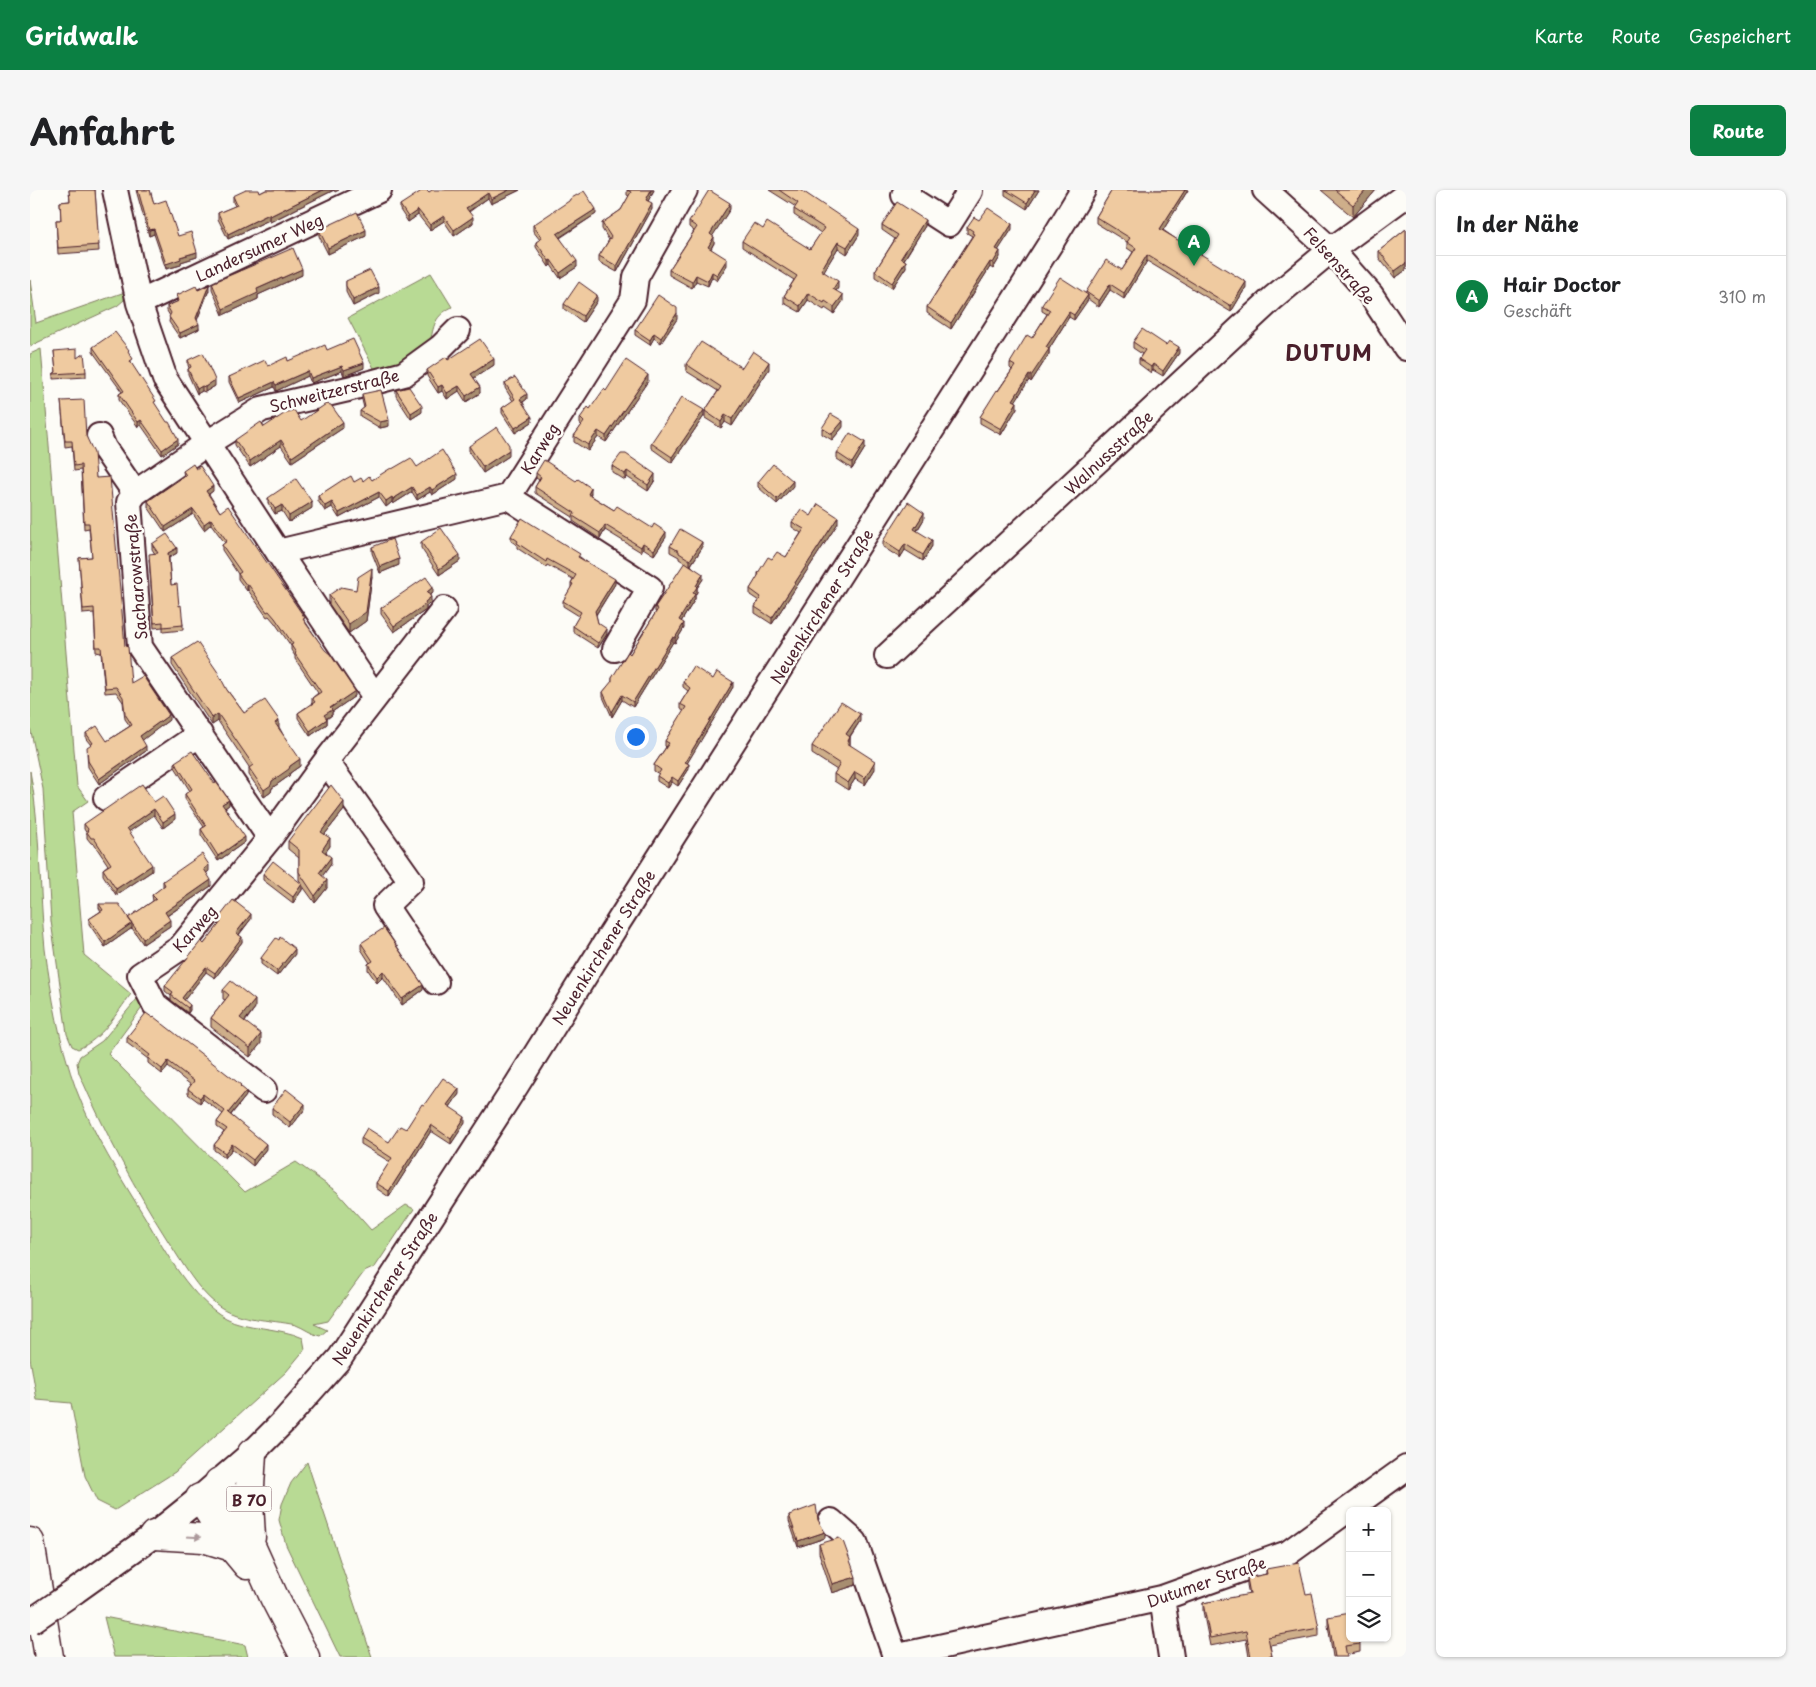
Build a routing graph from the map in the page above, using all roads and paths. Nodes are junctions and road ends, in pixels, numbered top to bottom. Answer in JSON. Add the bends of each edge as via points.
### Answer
{"nodes":[{"id":1,"x":115,"y":190,"type":"edge"},
{"id":2,"x":380,"y":190,"type":"edge"},
{"id":3,"x":685,"y":190,"type":"edge"},
{"id":4,"x":908,"y":190,"type":"edge"},
{"id":5,"x":967,"y":190,"type":"edge"},
{"id":6,"x":1083,"y":190,"type":"edge"},
{"id":7,"x":1265,"y":190,"type":"edge"},
{"id":8,"x":1406,"y":195,"type":"edge"},
{"id":9,"x":1331,"y":250,"type":"junction"},
{"id":10,"x":139,"y":303,"type":"junction"},
{"id":11,"x":458,"y":330,"type":"dead end"},
{"id":12,"x":1406,"y":348,"type":"edge"},
{"id":13,"x":99,"y":436,"type":"dead end"},
{"id":14,"x":206,"y":444,"type":"junction"},
{"id":15,"x":135,"y":492,"type":"junction"},
{"id":16,"x":508,"y":497,"type":"junction"},
{"id":17,"x":278,"y":552,"type":"junction"},
{"id":18,"x":444,"y":609,"type":"dead end"},
{"id":19,"x":614,"y":649,"type":"dead end"},
{"id":20,"x":887,"y":656,"type":"dead end"},
{"id":21,"x":376,"y":697,"type":"junction"},
{"id":22,"x":200,"y":734,"type":"junction"},
{"id":23,"x":326,"y":761,"type":"junction"},
{"id":24,"x":106,"y":798,"type":"dead end"},
{"id":25,"x":270,"y":838,"type":"junction"},
{"id":26,"x":436,"y":982,"type":"dead end"},
{"id":27,"x":264,"y":1090,"type":"dead end"},
{"id":28,"x":252,"y":1452,"type":"junction"},
{"id":29,"x":1406,"y":1468,"type":"edge"},
{"id":30,"x":209,"y":1490,"type":"junction"},
{"id":31,"x":831,"y":1521,"type":"dead end"},
{"id":32,"x":154,"y":1535,"type":"junction"},
{"id":33,"x":30,"y":1542,"type":"edge"},
{"id":34,"x":242,"y":1547,"type":"junction"},
{"id":35,"x":1162,"y":1598,"type":"junction"},
{"id":36,"x":30,"y":1622,"type":"edge"},
{"id":37,"x":49,"y":1657,"type":"edge"},
{"id":38,"x":305,"y":1657,"type":"edge"},
{"id":39,"x":894,"y":1657,"type":"edge"},
{"id":40,"x":1171,"y":1657,"type":"edge"}],
"edges":[{"from":1,"to":10,"type":"street"},
{"from":2,"to":10,"type":"street","name":"Landersumer Weg"},
{"from":3,"to":16,"type":"street","name":"Karweg","via":[[636,277],[632,300]]},
{"from":4,"to":5,"type":"street","via":[[904,195],[949,224],[970,191]]},
{"from":6,"to":28,"type":"street","name":"Neuenkirchener Straße","via":[[340,1358]]},
{"from":7,"to":9,"type":"street","name":"Felsenstraße"},
{"from":8,"to":9,"type":"street","name":"Walnussstraße"},
{"from":9,"to":12,"type":"street","name":"Felsenstraße","via":[[1371,295]]},
{"from":9,"to":20,"type":"street","name":"Walnussstraße","via":[[1273,298]]},
{"from":10,"to":14,"type":"street","via":[[165,379]]},
{"from":11,"to":14,"type":"street","name":"Schweitzerstraße","via":[[404,374],[262,409]]},
{"from":13,"to":15,"type":"street","name":"Sacharowstraße"},
{"from":14,"to":15,"type":"street","name":"Sacharowstraße"},
{"from":14,"to":17,"type":"street"},
{"from":15,"to":22,"type":"street","name":"Sacharowstraße","via":[[129,502],[140,647]]},
{"from":16,"to":17,"type":"street"},
{"from":16,"to":19,"type":"street","via":[[650,588]]},
{"from":17,"to":21,"type":"street"},
{"from":18,"to":21,"type":"street","name":"Karweg"},
{"from":21,"to":23,"type":"street","name":"Karweg"},
{"from":22,"to":24,"type":"street"},
{"from":22,"to":25,"type":"street","name":"Sacharowstraße"},
{"from":23,"to":25,"type":"street","name":"Karweg"},
{"from":23,"to":26,"type":"street","via":[[411,881],[384,906]]},
{"from":25,"to":27,"type":"street","name":"Karweg","via":[[180,948],[140,975],[155,1005]]},
{"from":28,"to":30,"type":"street","name":"Neuenkirchener Straße"},
{"from":28,"to":34,"type":"highway","number":"B 70"},
{"from":29,"to":35,"type":"street","name":"Dutumer Straße","via":[[1288,1553]]},
{"from":30,"to":32,"type":"street","name":"Neuenkirchener Straße"},
{"from":30,"to":34,"type":"highway","number":"B 70"},
{"from":31,"to":39,"type":"street","via":[[854,1542]]},
{"from":32,"to":34,"type":"highway","one_way":true,"via":[[203,1538]]},
{"from":32,"to":36,"type":"street","name":"Neuenkirchener Straße","bridge":true},
{"from":33,"to":37,"type":"highway"},
{"from":34,"to":38,"type":"highway","number":"B 70","via":[[274,1597]]},
{"from":35,"to":39,"type":"street","name":"Dutumer Straße"},
{"from":35,"to":40,"type":"street"}]}
